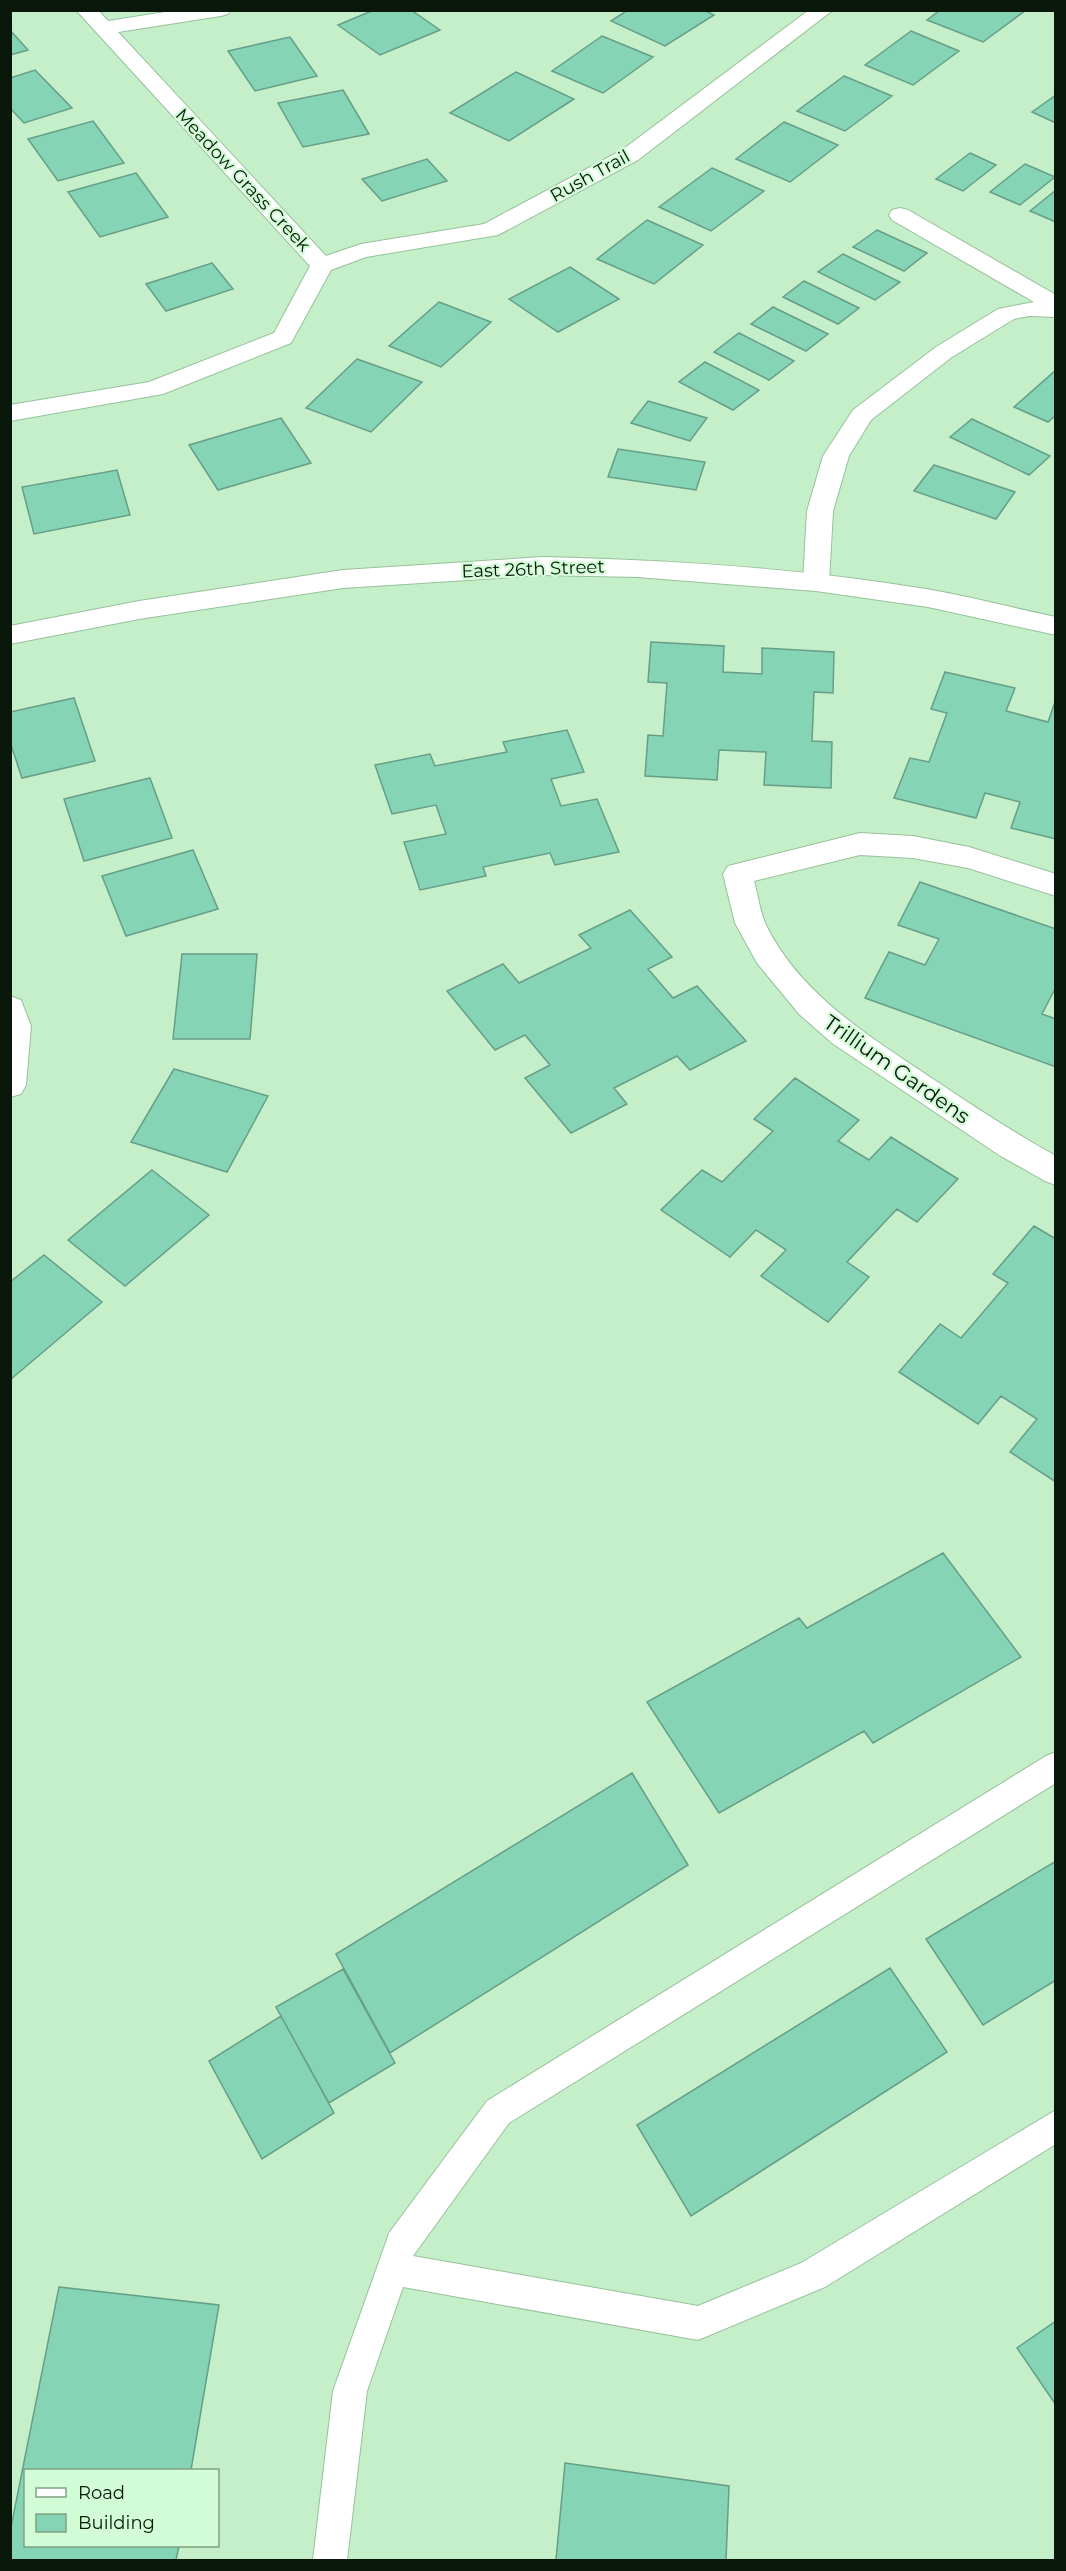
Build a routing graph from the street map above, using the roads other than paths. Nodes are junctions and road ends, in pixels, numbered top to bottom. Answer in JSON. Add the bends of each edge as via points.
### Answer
{"nodes":[{"id":1,"x":86,"y":10,"type":"edge"},
{"id":2,"x":221,"y":10,"type":"edge"},
{"id":3,"x":823,"y":10,"type":"edge"},
{"id":4,"x":105,"y":28,"type":"junction"},
{"id":5,"x":900,"y":215,"type":"dead end"},
{"id":6,"x":322,"y":265,"type":"junction"},
{"id":7,"x":1056,"y":305,"type":"edge"},
{"id":8,"x":1056,"y":310,"type":"edge"},
{"id":9,"x":10,"y":413,"type":"edge"},
{"id":10,"x":816,"y":582,"type":"junction"},
{"id":11,"x":1056,"y":626,"type":"edge"},
{"id":12,"x":10,"y":635,"type":"edge"},
{"id":13,"x":1056,"y":885,"type":"edge"},
{"id":14,"x":10,"y":1008,"type":"edge"},
{"id":15,"x":10,"y":1085,"type":"edge"},
{"id":16,"x":1056,"y":1172,"type":"edge"},
{"id":17,"x":1056,"y":1766,"type":"edge"},
{"id":18,"x":1056,"y":2126,"type":"edge"},
{"id":19,"x":392,"y":2269,"type":"junction"},
{"id":20,"x":330,"y":2560,"type":"edge"}],
"edges":[{"from":1,"to":4,"type":"street","name":"Meadow Grass Creek"},
{"from":2,"to":4,"type":"street"},
{"from":3,"to":6,"type":"street","name":"Rush Trail","via":[[630,154],[490,230],[361,251]]},
{"from":4,"to":6,"type":"street","name":"Meadow Grass Creek"},
{"from":5,"to":7,"type":"street"},
{"from":6,"to":9,"type":"street","name":"Meadow Grass Creek","via":[[283,338],[154,389]]},
{"from":8,"to":10,"type":"street","via":[[1029,309],[1006,314],[944,352],[862,415],[836,456],[820,511]]},
{"from":10,"to":11,"type":"street","name":"East 26th Street","via":[[928,598]]},
{"from":10,"to":12,"type":"street","name":"East 26th Street","via":[[637,567],[543,566],[343,579],[139,610]]},
{"from":13,"to":16,"type":"street","name":"Trillium Gardens","via":[[969,858],[860,844],[738,874],[750,923],[768,955],[810,1006],[861,1047]]},
{"from":14,"to":15,"type":"street","via":[[16,1026]]},
{"from":17,"to":19,"type":"lane","via":[[498,2112],[401,2245]]},
{"from":18,"to":19,"type":"lane","via":[[813,2275],[698,2323]]},
{"from":19,"to":20,"type":"lane","via":[[350,2391]]}]}
